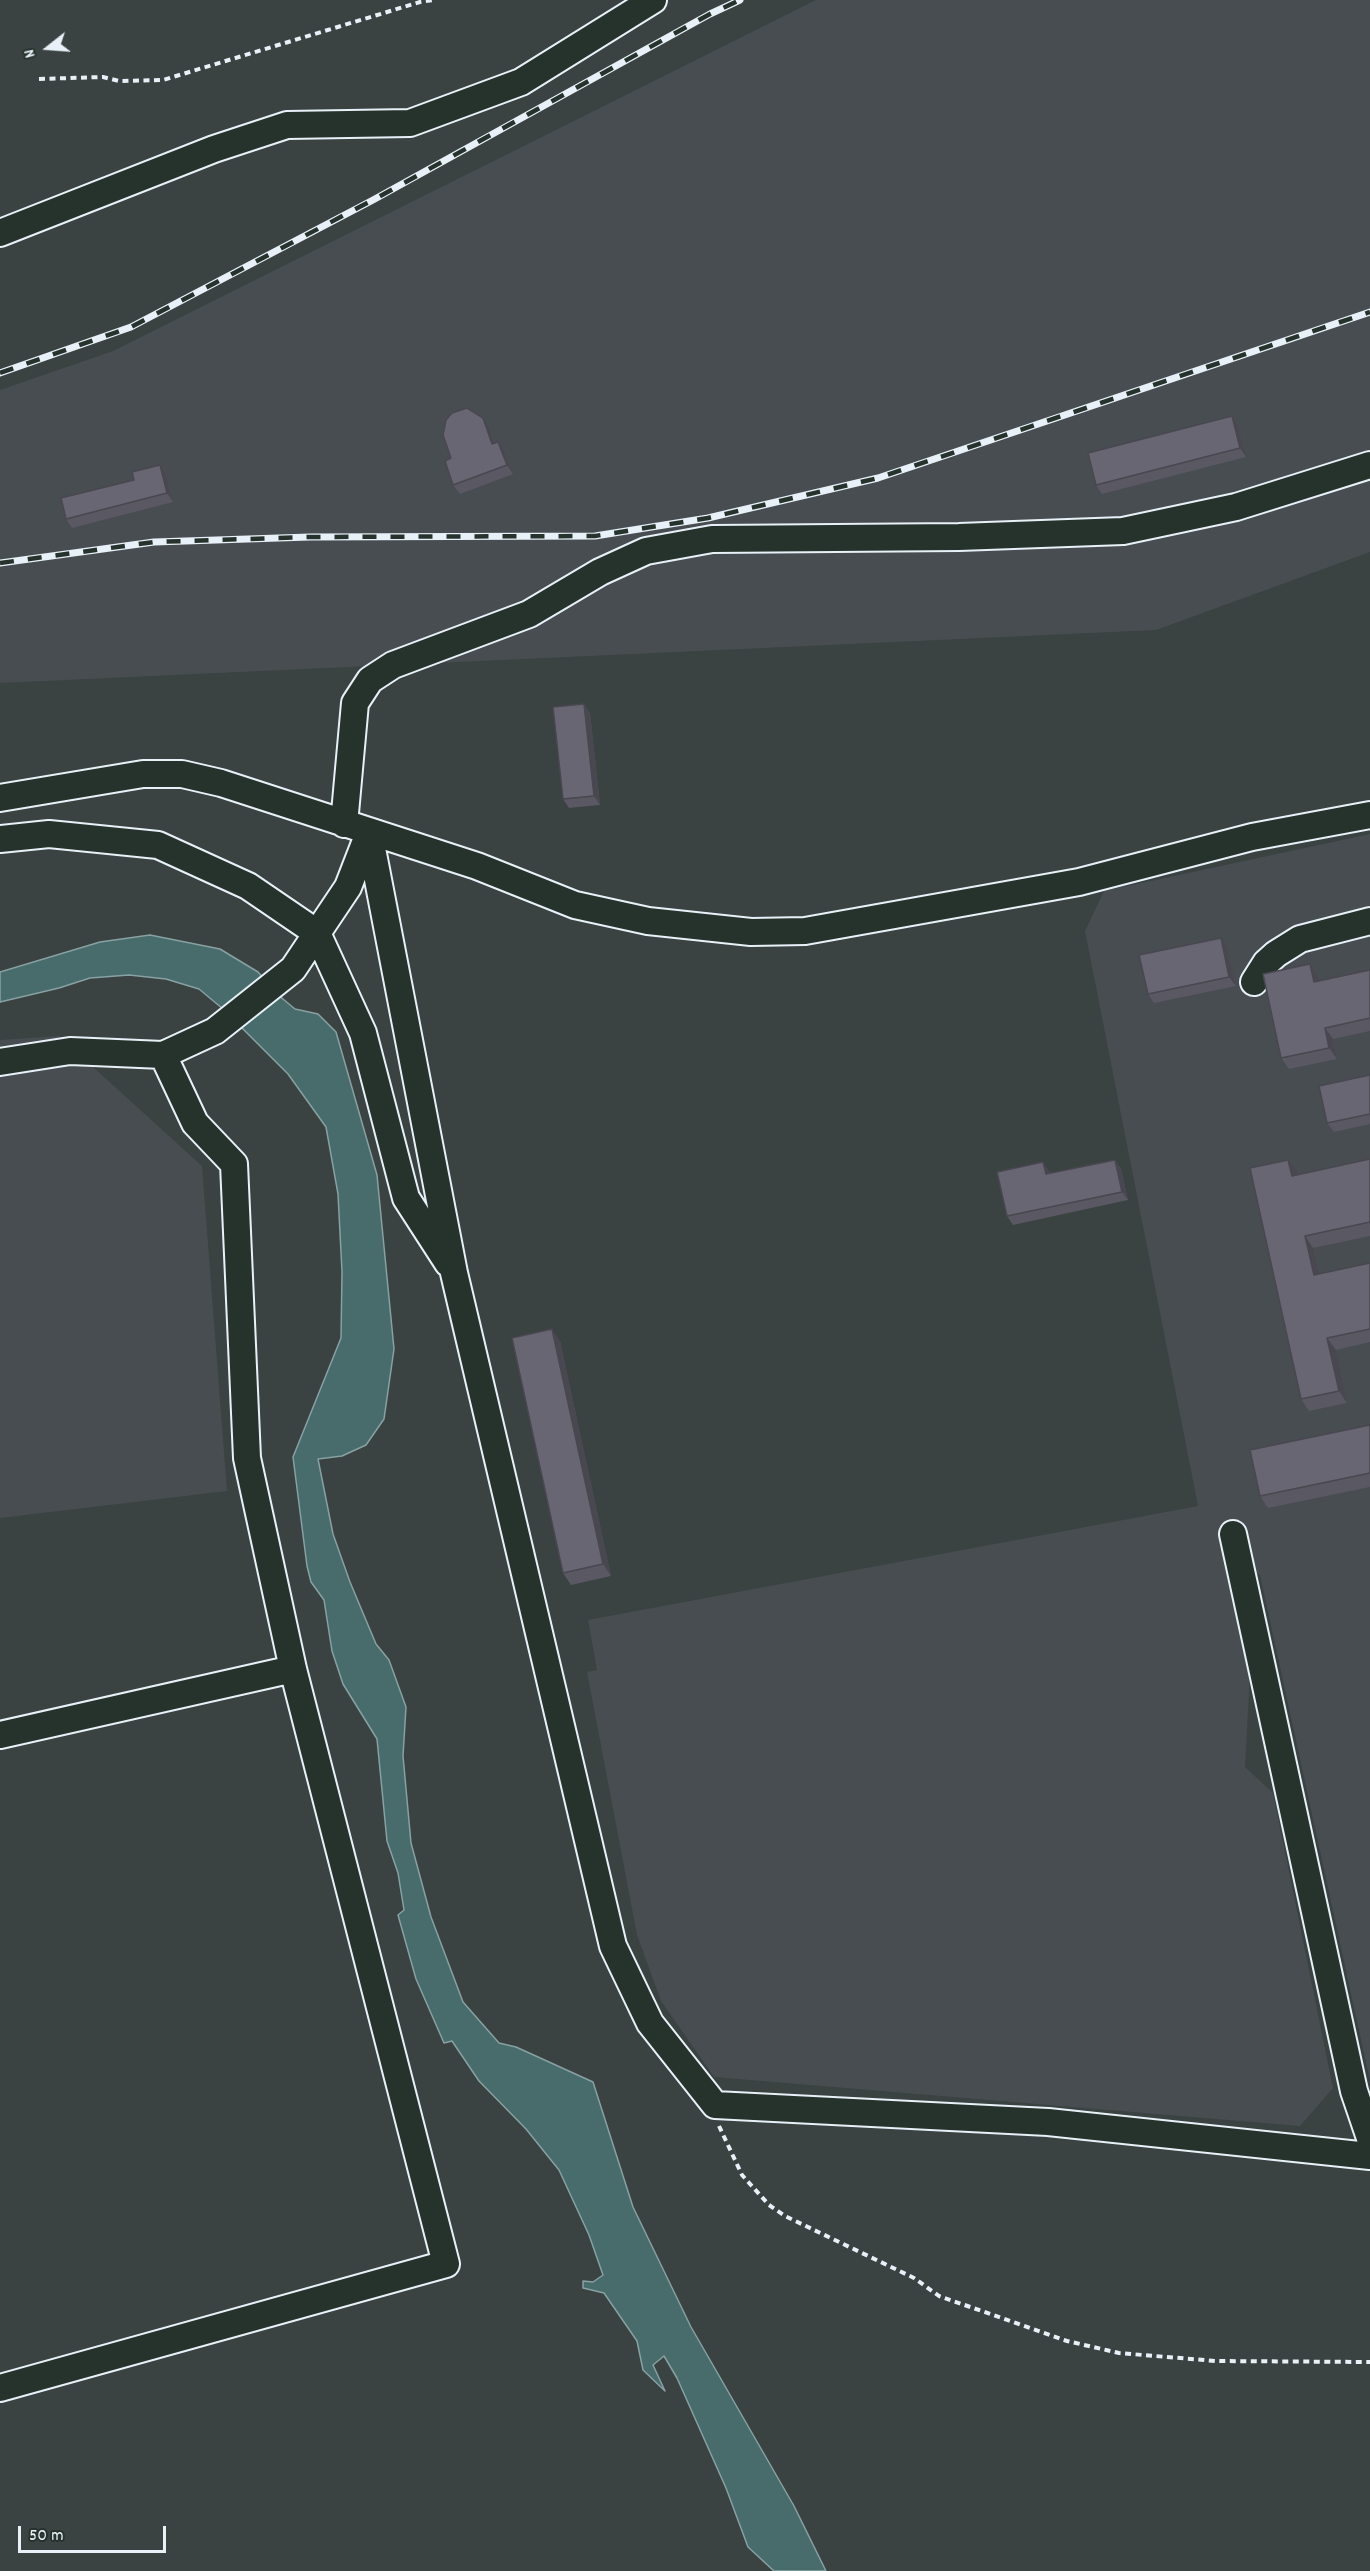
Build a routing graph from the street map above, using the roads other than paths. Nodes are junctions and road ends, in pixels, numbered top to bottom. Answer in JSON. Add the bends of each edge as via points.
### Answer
{"nodes":[{"id":1,"x":653,"y":0,"type":"edge"},
{"id":2,"x":0,"y":233,"type":"edge"},
{"id":3,"x":1370,"y":465,"type":"edge"},
{"id":4,"x":0,"y":798,"type":"edge"},
{"id":5,"x":1370,"y":814,"type":"edge"},
{"id":6,"x":344,"y":824,"type":"junction"},
{"id":7,"x":369,"y":832,"type":"junction"},
{"id":8,"x":0,"y":839,"type":"edge"},
{"id":9,"x":1370,"y":921,"type":"edge"},
{"id":10,"x":318,"y":933,"type":"junction"},
{"id":11,"x":1254,"y":982,"type":"dead end"},
{"id":12,"x":164,"y":1055,"type":"junction"},
{"id":13,"x":0,"y":1062,"type":"edge"},
{"id":14,"x":454,"y":1273,"type":"junction"},
{"id":15,"x":1233,"y":1534,"type":"dead end"},
{"id":16,"x":293,"y":1669,"type":"junction"},
{"id":17,"x":0,"y":1735,"type":"edge"},
{"id":18,"x":1370,"y":2138,"type":"edge"},
{"id":19,"x":1370,"y":2156,"type":"edge"},
{"id":20,"x":0,"y":2388,"type":"edge"}],
"edges":[{"from":1,"to":2,"type":"street","via":[[521,82],[410,123],[287,125],[214,148]]},
{"from":3,"to":6,"type":"street","via":[[1236,507],[1123,531],[712,539],[646,551],[600,572],[529,614],[393,665],[370,680],[355,703]]},
{"from":4,"to":6,"type":"street","via":[[142,774],[182,774]]},
{"from":5,"to":7,"type":"street","via":[[1252,837],[1079,882],[804,932],[706,929],[575,905],[477,867]]},
{"from":6,"to":7,"type":"street"},
{"from":7,"to":10,"type":"street","via":[[348,887]]},
{"from":7,"to":14,"type":"street"},
{"from":8,"to":10,"type":"street","via":[[49,834],[158,845],[248,886]]},
{"from":9,"to":11,"type":"street","via":[[1300,939],[1266,963]]},
{"from":10,"to":12,"type":"street","via":[[293,969],[215,1031]]},
{"from":10,"to":14,"type":"street","via":[[363,1033],[406,1198]]},
{"from":12,"to":13,"type":"street","via":[[70,1051]]},
{"from":12,"to":16,"type":"street","via":[[195,1123],[234,1164],[247,1458]]},
{"from":14,"to":19,"type":"street","via":[[613,1946],[650,2023],[714,2105],[1048,2122]]},
{"from":15,"to":18,"type":"street","via":[[1354,2091]]},
{"from":16,"to":17,"type":"street"},
{"from":16,"to":20,"type":"street","via":[[446,2264]]}]}
